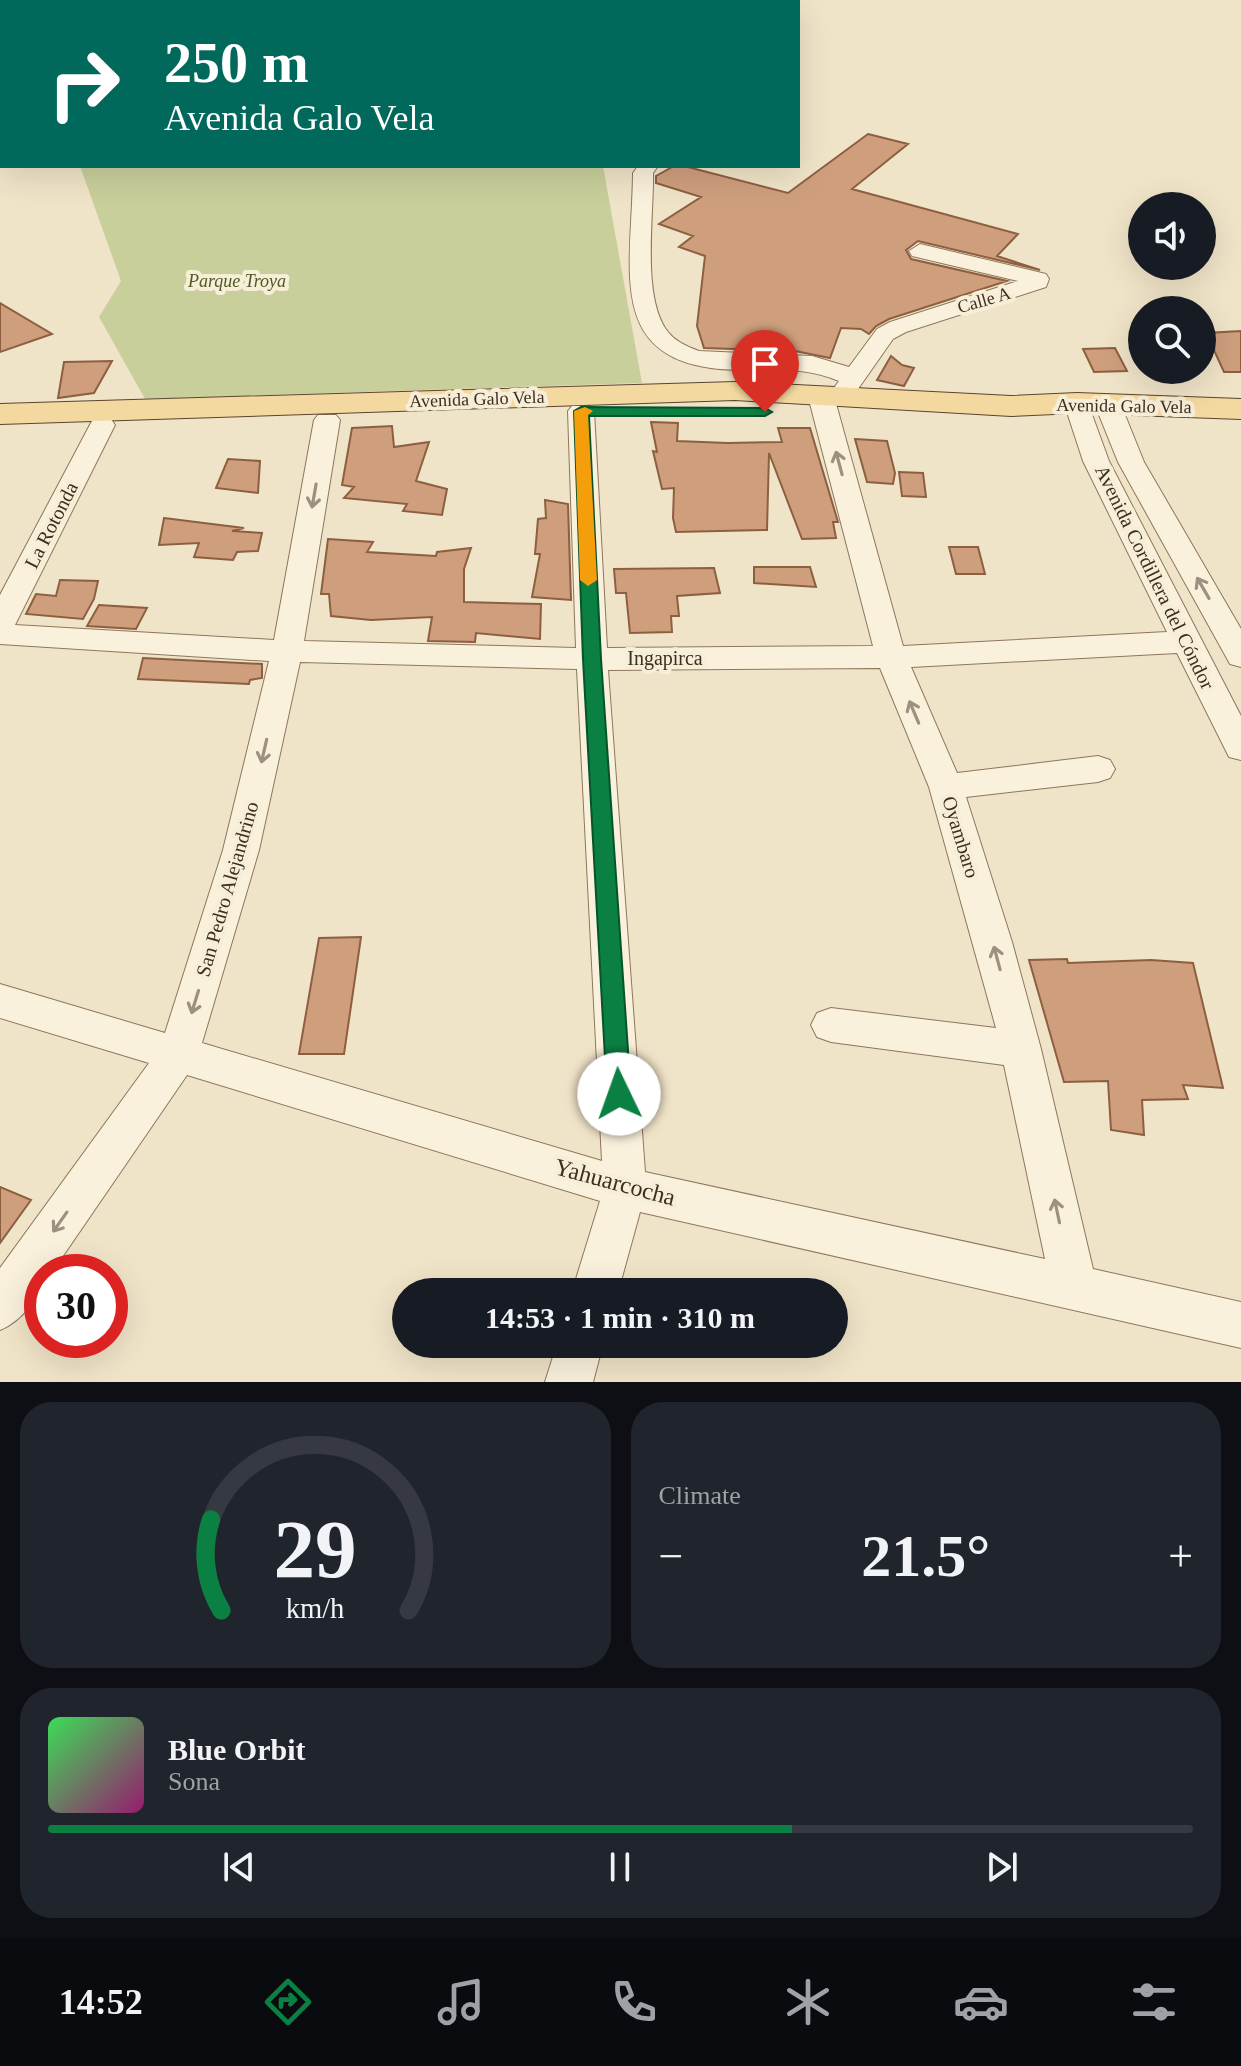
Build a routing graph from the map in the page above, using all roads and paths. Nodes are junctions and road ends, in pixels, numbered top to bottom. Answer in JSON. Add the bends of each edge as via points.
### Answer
{"nodes":[{"id":1,"x":647,"y":168,"type":"edge"},
{"id":2,"x":920,"y":251,"type":"dead end"},
{"id":3,"x":835,"y":395,"type":"junction"},
{"id":4,"x":1241,"y":409,"type":"edge"},
{"id":5,"x":581,"y":411,"type":"junction"},
{"id":6,"x":1096,"y":413,"type":"junction"},
{"id":7,"x":0,"y":414,"type":"edge"},
{"id":8,"x":327,"y":420,"type":"junction"},
{"id":9,"x":102,"y":425,"type":"junction"},
{"id":10,"x":1241,"y":426,"type":"edge"},
{"id":11,"x":0,"y":429,"type":"edge"},
{"id":12,"x":0,"y":624,"type":"edge"},
{"id":13,"x":0,"y":634,"type":"edge"},
{"id":14,"x":1186,"y":642,"type":"junction"},
{"id":15,"x":287,"y":651,"type":"junction"},
{"id":16,"x":1241,"y":656,"type":"edge"},
{"id":17,"x":891,"y":657,"type":"junction"},
{"id":18,"x":592,"y":659,"type":"junction"},
{"id":19,"x":1241,"y":748,"type":"edge"},
{"id":20,"x":1098,"y":769,"type":"dead end"},
{"id":21,"x":946,"y":787,"type":"junction"},
{"id":22,"x":0,"y":1001,"type":"edge"},
{"id":23,"x":831,"y":1025,"type":"dead end"},
{"id":24,"x":1021,"y":1049,"type":"junction"},
{"id":25,"x":178,"y":1055,"type":"junction"},
{"id":26,"x":625,"y":1188,"type":"junction"},
{"id":27,"x":599,"y":1278,"type":"edge"},
{"id":28,"x":1074,"y":1287,"type":"junction"},
{"id":29,"x":0,"y":1307,"type":"edge"},
{"id":30,"x":1241,"y":1325,"type":"edge"},
{"id":31,"x":576,"y":1358,"type":"edge"},
{"id":32,"x":569,"y":1382,"type":"edge"}],
"edges":[{"from":1,"to":3,"type":"street","via":[[642,269],[647,315],[659,340],[693,359],[810,363]]},
{"from":2,"to":3,"type":"street","name":"Calle A","via":[[1038,282],[885,334]]},
{"from":3,"to":5,"type":"main road","name":"Avenida Galo Vela"},
{"from":3,"to":6,"type":"main road","name":"Avenida Galo Vela"},
{"from":3,"to":7,"type":"main road","name":"Avenida Galo Vela","via":[[735,391]]},
{"from":17,"to":3,"type":"street","name":"Oyambaro","one_way":true},
{"from":4,"to":6,"type":"main road","name":"Avenida Galo Vela"},
{"from":5,"to":8,"type":"main road","name":"Avenida Galo Vela"},
{"from":5,"to":18,"type":"street"},
{"from":6,"to":10,"type":"main road","name":"Avenida Galo Vela"},
{"from":6,"to":14,"type":"street","name":"Avenida Cordillera del Cóndor","via":[[1096,461]]},
{"from":16,"to":6,"type":"street","name":"Avenida Cordillera del Cóndor","one_way":true,"via":[[1131,462]]},
{"from":8,"to":9,"type":"main road","name":"Avenida Galo Vela"},
{"from":8,"to":15,"type":"street","name":"San Pedro Alejandrino","one_way":true},
{"from":9,"to":11,"type":"main road","name":"Avenida Galo Vela"},
{"from":9,"to":12,"type":"street","name":"La Rotonda"},
{"from":13,"to":15,"type":"street","name":"Ingapirca"},
{"from":14,"to":17,"type":"street","name":"Ingapirca"},
{"from":14,"to":19,"type":"street","name":"Avenida Cordillera del Cóndor"},
{"from":15,"to":18,"type":"street","name":"Ingapirca"},
{"from":15,"to":25,"type":"street","name":"San Pedro Alejandrino","one_way":true,"via":[[241,850]]},
{"from":17,"to":18,"type":"street","name":"Ingapirca"},
{"from":21,"to":17,"type":"street","name":"Oyambaro","one_way":true},
{"from":18,"to":26,"type":"street"},
{"from":20,"to":21,"type":"street"},
{"from":24,"to":21,"type":"street","name":"Oyambaro","one_way":true},
{"from":22,"to":25,"type":"street","name":"Yahuarcocha"},
{"from":23,"to":24,"type":"street"},
{"from":28,"to":24,"type":"street","name":"Oyambaro","one_way":true},
{"from":25,"to":26,"type":"street","name":"Yahuarcocha"},
{"from":25,"to":29,"type":"street","name":"San Pedro Alejandrino","one_way":true},
{"from":26,"to":27,"type":"street"},
{"from":26,"to":28,"type":"street","name":"Yahuarcocha"},
{"from":28,"to":30,"type":"street","name":"Yahuarcocha"},
{"from":31,"to":32,"type":"street"}]}
